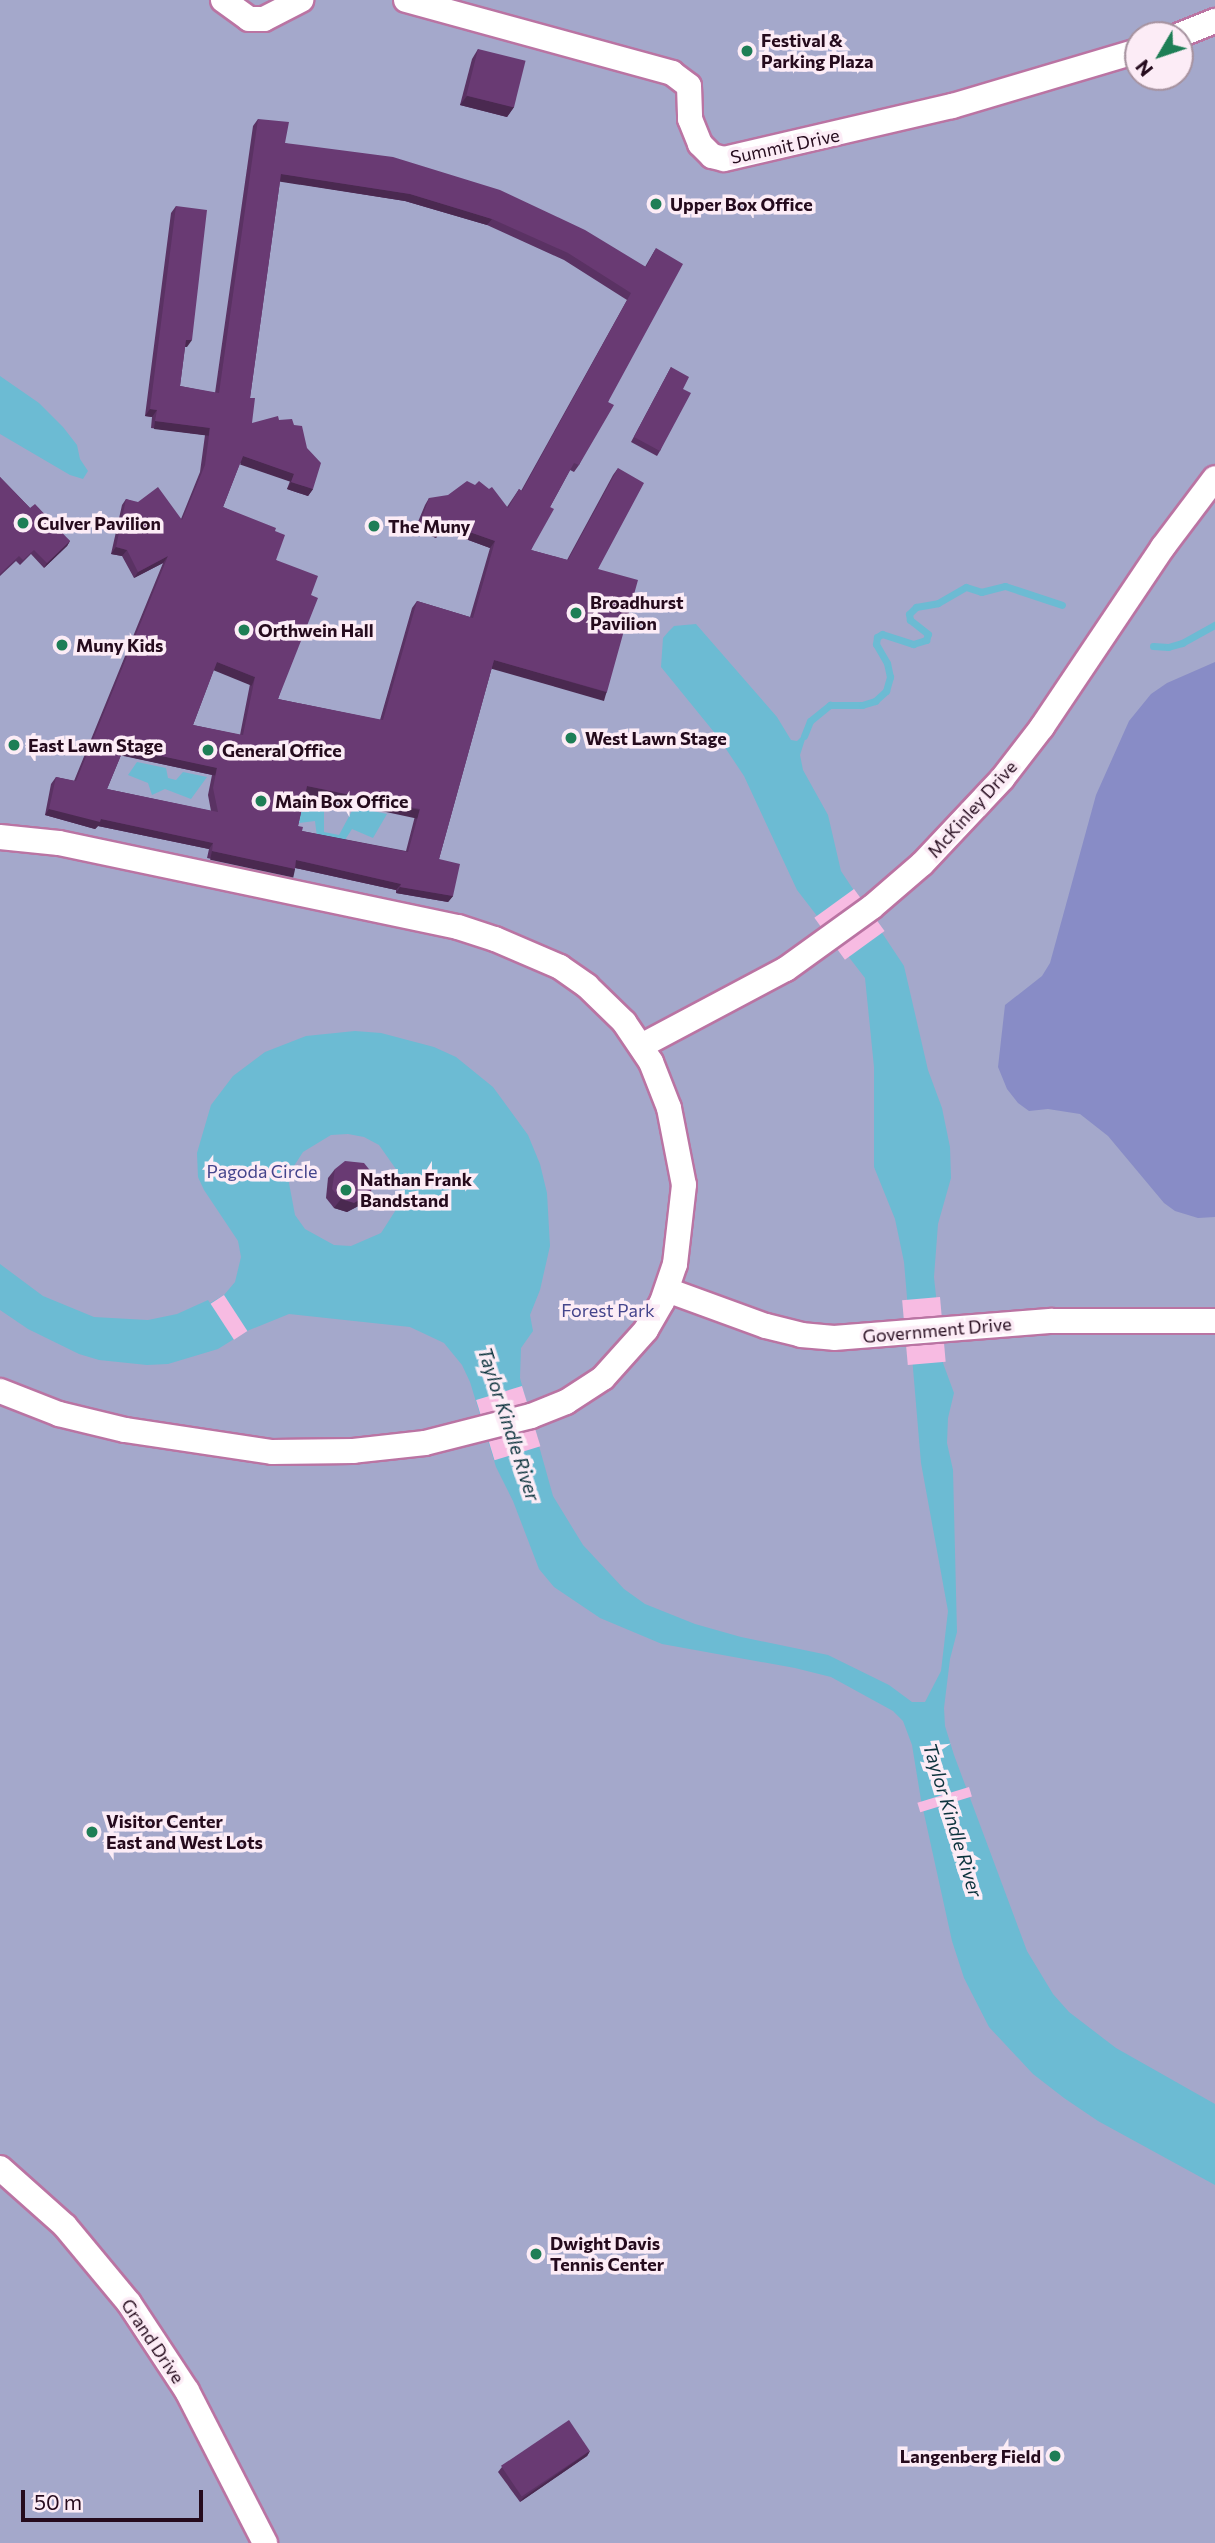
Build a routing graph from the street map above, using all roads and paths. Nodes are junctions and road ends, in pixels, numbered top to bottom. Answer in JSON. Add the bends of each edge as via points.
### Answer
{"nodes":[{"id":1,"x":223,"y":0,"type":"edge"},
{"id":2,"x":301,"y":0,"type":"edge"},
{"id":3,"x":406,"y":0,"type":"edge"},
{"id":4,"x":1215,"y":21,"type":"edge"},
{"id":5,"x":1194,"y":29,"type":"edge"},
{"id":6,"x":1124,"y":55,"type":"edge"},
{"id":7,"x":1215,"y":478,"type":"edge"},
{"id":8,"x":0,"y":837,"type":"edge"},
{"id":9,"x":641,"y":1046,"type":"junction"},
{"id":10,"x":667,"y":1290,"type":"junction"},
{"id":11,"x":1215,"y":1321,"type":"edge"},
{"id":12,"x":0,"y":1391,"type":"edge"},
{"id":13,"x":0,"y":2168,"type":"edge"},
{"id":14,"x":265,"y":2543,"type":"edge"}],
"edges":[{"from":1,"to":2,"type":"street","via":[[249,19],[264,19]]},
{"from":3,"to":6,"type":"street","name":"Summit Drive","via":[[672,73],[689,86],[690,119],[699,144],[712,156],[724,159],[952,106]]},
{"from":4,"to":5,"type":"street"},
{"from":7,"to":9,"type":"street","name":"McKinley Drive","via":[[1002,779],[922,864],[827,941],[757,987]]},
{"from":8,"to":9,"type":"street","via":[[59,843],[435,922],[495,939],[560,967],[587,986]]},
{"from":9,"to":10,"type":"street","via":[[669,1108],[684,1185],[682,1223]]},
{"from":10,"to":11,"type":"street","name":"Government Drive","via":[[766,1326],[834,1338],[1074,1320]]},
{"from":10,"to":12,"type":"street","via":[[646,1330],[619,1365],[583,1393],[531,1416],[402,1446],[312,1453],[214,1446],[59,1414]]},
{"from":13,"to":14,"type":"street","name":"Grand Drive","via":[[65,2226],[136,2314],[187,2391]]}]}
